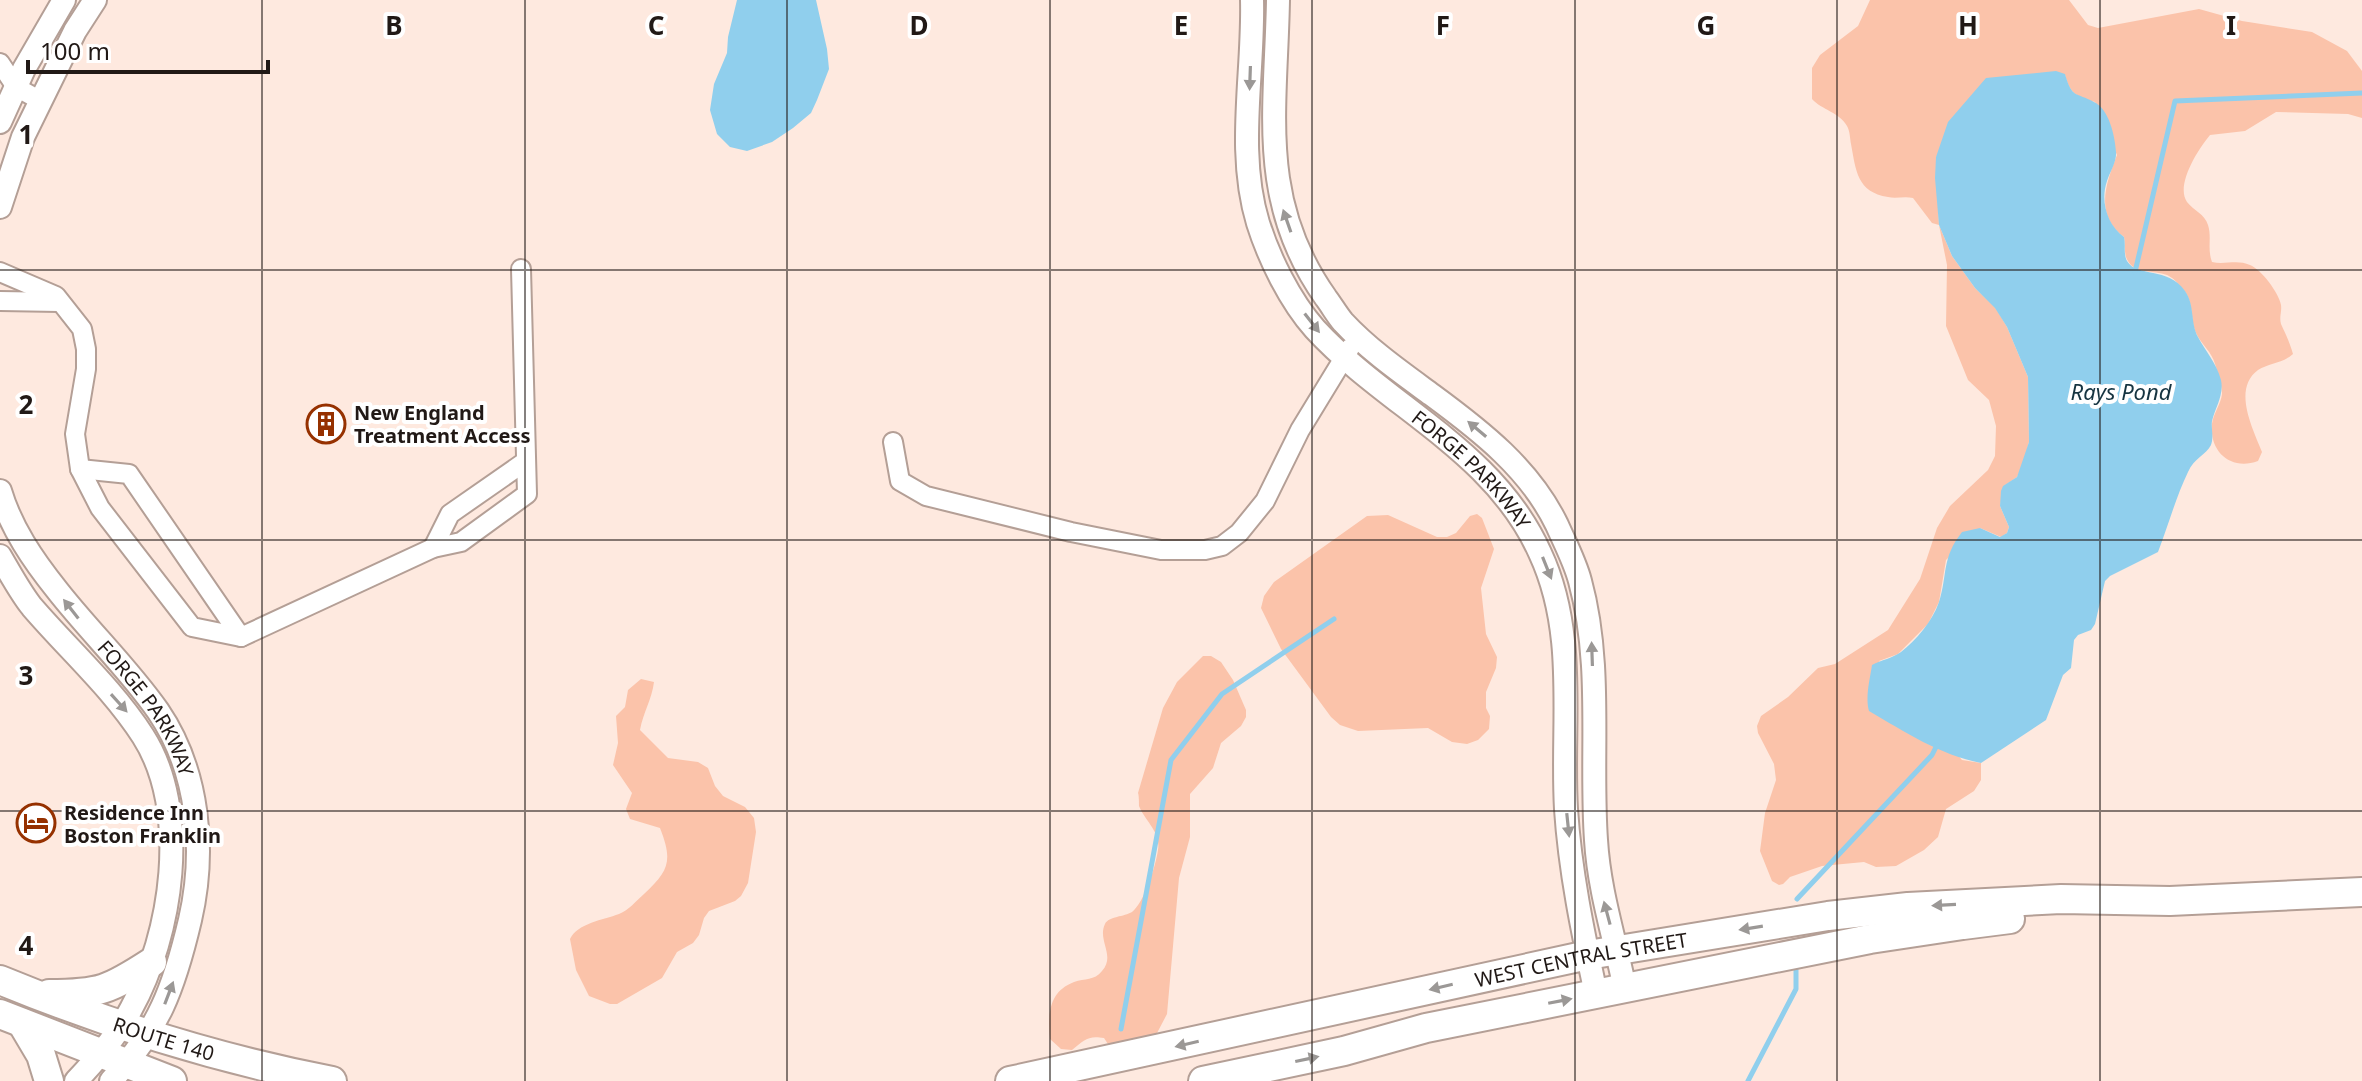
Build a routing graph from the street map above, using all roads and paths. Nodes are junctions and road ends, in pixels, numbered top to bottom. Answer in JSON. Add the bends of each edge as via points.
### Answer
{"nodes":[{"id":1,"x":64,"y":0,"type":"edge"},
{"id":2,"x":95,"y":0,"type":"edge"},
{"id":3,"x":1252,"y":0,"type":"edge"},
{"id":4,"x":1278,"y":0,"type":"edge"},
{"id":5,"x":0,"y":63,"type":"edge"},
{"id":6,"x":16,"y":87,"type":"junction"},
{"id":7,"x":41,"y":101,"type":"junction"},
{"id":8,"x":0,"y":122,"type":"edge"},
{"id":9,"x":0,"y":207,"type":"edge"},
{"id":10,"x":521,"y":269,"type":"dead end"},
{"id":11,"x":0,"y":272,"type":"edge"},
{"id":12,"x":0,"y":301,"type":"edge"},
{"id":13,"x":62,"y":302,"type":"junction"},
{"id":14,"x":1359,"y":336,"type":"junction"},
{"id":15,"x":1343,"y":356,"type":"junction"},
{"id":16,"x":893,"y":442,"type":"dead end"},
{"id":17,"x":526,"y":461,"type":"junction"},
{"id":18,"x":80,"y":469,"type":"junction"},
{"id":19,"x":1,"y":499,"type":"edge"},
{"id":20,"x":433,"y":548,"type":"junction"},
{"id":21,"x":0,"y":556,"type":"edge"},
{"id":22,"x":241,"y":637,"type":"junction"},
{"id":23,"x":2362,"y":892,"type":"edge"},
{"id":24,"x":2162,"y":901,"type":"junction"},
{"id":25,"x":1617,"y":949,"type":"junction"},
{"id":26,"x":1588,"y":955,"type":"junction"},
{"id":27,"x":152,"y":962,"type":"junction"},
{"id":28,"x":0,"y":980,"type":"edge"},
{"id":29,"x":1625,"y":989,"type":"junction"},
{"id":30,"x":34,"y":994,"type":"junction"},
{"id":31,"x":1596,"y":994,"type":"junction"},
{"id":32,"x":11,"y":1018,"type":"edge"},
{"id":33,"x":122,"y":1026,"type":"junction"},
{"id":34,"x":149,"y":1035,"type":"junction"},
{"id":35,"x":113,"y":1066,"type":"edge"},
{"id":36,"x":49,"y":1081,"type":"edge"},
{"id":37,"x":76,"y":1081,"type":"edge"},
{"id":38,"x":172,"y":1081,"type":"edge"},
{"id":39,"x":332,"y":1081,"type":"edge"},
{"id":40,"x":1010,"y":1081,"type":"edge"},
{"id":41,"x":1203,"y":1081,"type":"edge"}],
"edges":[{"from":1,"to":6,"type":"street"},
{"from":2,"to":7,"type":"street"},
{"from":3,"to":15,"type":"street","name":"FORGE PARKWAY","one_way":true,"via":[[1247,165],[1258,222],[1283,281],[1314,327]]},
{"from":14,"to":4,"type":"street","name":"FORGE PARKWAY","one_way":true,"via":[[1310,275],[1279,195],[1273,139]]},
{"from":5,"to":6,"type":"street"},
{"from":6,"to":7,"type":"street"},
{"from":6,"to":8,"type":"street"},
{"from":7,"to":9,"type":"street"},
{"from":10,"to":17,"type":"street"},
{"from":11,"to":13,"type":"street"},
{"from":12,"to":13,"type":"street"},
{"from":13,"to":18,"type":"street","via":[[82,329],[86,349],[75,434]]},
{"from":14,"to":15,"type":"street"},
{"from":25,"to":14,"type":"street","name":"FORGE PARKWAY","one_way":true,"via":[[1596,844],[1591,634],[1580,578],[1555,522],[1523,473],[1480,431]]},
{"from":15,"to":16,"type":"street","via":[[1265,501],[1239,533],[1222,546],[1205,550],[1161,550],[926,496],[900,481]]},
{"from":15,"to":26,"type":"street","name":"FORGE PARKWAY","one_way":true,"via":[[1492,479],[1526,526],[1552,579],[1566,667],[1566,809]]},
{"from":17,"to":20,"type":"street","via":[[450,514]]},
{"from":17,"to":20,"type":"street","via":[[527,494],[461,542]]},
{"from":18,"to":22,"type":"street","via":[[100,508],[192,627]]},
{"from":18,"to":22,"type":"street","via":[[129,474]]},
{"from":34,"to":19,"type":"street","name":"FORGE PARKWAY","one_way":true,"via":[[177,970],[196,884],[197,824],[185,766],[159,713],[31,557]]},
{"from":20,"to":22,"type":"street"},
{"from":21,"to":27,"type":"street","name":"FORGE PARKWAY","one_way":true,"via":[[30,604],[128,714],[157,765],[169,821],[170,865]]},
{"from":23,"to":24,"type":"main road","name":"WEST CENTRAL STREET"},
{"from":24,"to":25,"type":"main road","name":"WEST CENTRAL STREET","one_way":true,"via":[[2061,899],[1908,907]]},
{"from":24,"to":29,"type":"main road","name":"WEST CENTRAL STREET","via":[[1885,937]]},
{"from":25,"to":26,"type":"main road","name":"WEST CENTRAL STREET"},
{"from":25,"to":29,"type":"street","name":"FORGE PARKWAY"},
{"from":26,"to":31,"type":"street","name":"FORGE PARKWAY"},
{"from":26,"to":40,"type":"main road","name":"WEST CENTRAL STREET","one_way":true},
{"from":27,"to":30,"type":"main road","via":[[106,989]]},
{"from":27,"to":33,"type":"street","name":"FORGE PARKWAY"},
{"from":28,"to":30,"type":"main road","name":"ROUTE 140"},
{"from":29,"to":31,"type":"main road","name":"WEST CENTRAL STREET"},
{"from":30,"to":33,"type":"main road","name":"ROUTE 140"},
{"from":41,"to":31,"type":"main road","name":"WEST CENTRAL STREET","one_way":true},
{"from":32,"to":35,"type":"main road","name":"ROUTE 140"},
{"from":32,"to":36,"type":"main road","via":[[45,1064]]},
{"from":33,"to":34,"type":"main road","name":"ROUTE 140"},
{"from":33,"to":35,"type":"street","name":"FORGE PARKWAY"},
{"from":34,"to":35,"type":"street","name":"FORGE PARKWAY"},
{"from":34,"to":39,"type":"main road","name":"ROUTE 140"},
{"from":35,"to":37,"type":"street","name":"FORGE PARKWAY"},
{"from":35,"to":38,"type":"main road","name":"ROUTE 140"}]}
